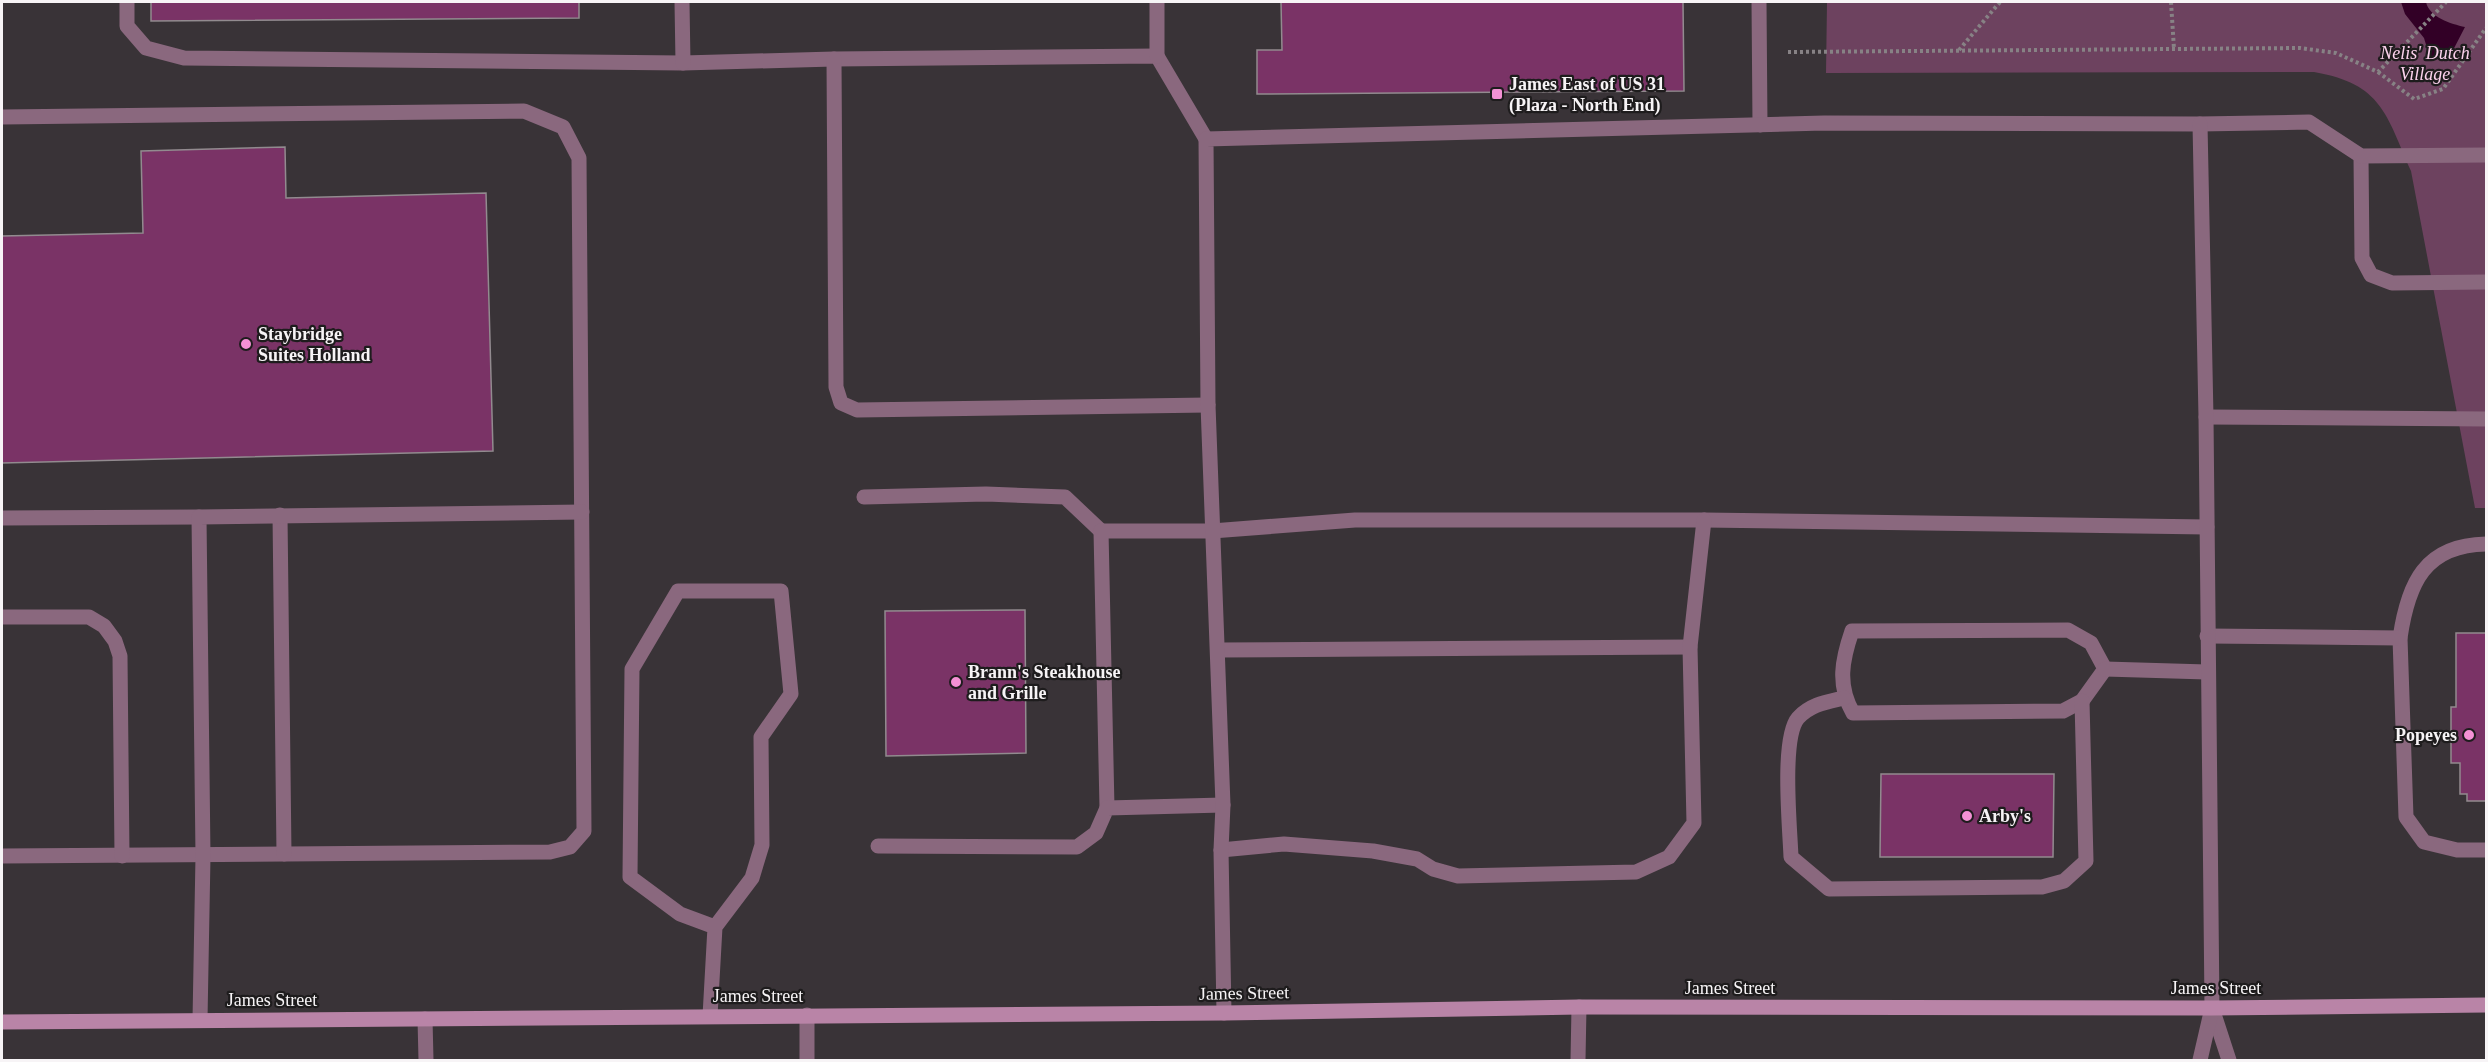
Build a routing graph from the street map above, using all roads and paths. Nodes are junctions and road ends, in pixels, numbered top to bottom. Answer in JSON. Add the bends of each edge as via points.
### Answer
{"nodes":[{"id":1,"x":127,"y":2,"type":"edge"},
{"id":2,"x":682,"y":2,"type":"edge"},
{"id":3,"x":1157,"y":2,"type":"edge"},
{"id":4,"x":1759,"y":2,"type":"edge"},
{"id":5,"x":2000,"y":2,"type":"edge"},
{"id":6,"x":2171,"y":2,"type":"edge"},
{"id":7,"x":2444,"y":2,"type":"edge"},
{"id":8,"x":2487,"y":28,"type":"edge"},
{"id":9,"x":2174,"y":49,"type":"junction"},
{"id":10,"x":1959,"y":50,"type":"junction"},
{"id":11,"x":1786,"y":52,"type":"dead end"},
{"id":12,"x":1157,"y":56,"type":"junction"},
{"id":13,"x":834,"y":59,"type":"junction"},
{"id":14,"x":683,"y":63,"type":"junction"},
{"id":15,"x":2378,"y":72,"type":"junction"},
{"id":16,"x":2,"y":117,"type":"edge"},
{"id":17,"x":1760,"y":124,"type":"junction"},
{"id":18,"x":2200,"y":124,"type":"junction"},
{"id":19,"x":1206,"y":139,"type":"junction"},
{"id":20,"x":2487,"y":155,"type":"edge"},
{"id":21,"x":2361,"y":156,"type":"junction"},
{"id":22,"x":2487,"y":282,"type":"edge"},
{"id":23,"x":1208,"y":405,"type":"junction"},
{"id":24,"x":2206,"y":417,"type":"junction"},
{"id":25,"x":2487,"y":419,"type":"edge"},
{"id":26,"x":864,"y":497,"type":"dead end"},
{"id":27,"x":582,"y":512,"type":"junction"},
{"id":28,"x":280,"y":516,"type":"junction"},
{"id":29,"x":199,"y":517,"type":"junction"},
{"id":30,"x":2,"y":518,"type":"edge"},
{"id":31,"x":1704,"y":520,"type":"junction"},
{"id":32,"x":2207,"y":527,"type":"junction"},
{"id":33,"x":1101,"y":531,"type":"junction"},
{"id":34,"x":1212,"y":531,"type":"junction"},
{"id":35,"x":2487,"y":544,"type":"edge"},
{"id":36,"x":2,"y":617,"type":"edge"},
{"id":37,"x":2207,"y":636,"type":"junction"},
{"id":38,"x":2400,"y":638,"type":"junction"},
{"id":39,"x":1690,"y":647,"type":"junction"},
{"id":40,"x":1218,"y":650,"type":"junction"},
{"id":41,"x":2105,"y":669,"type":"junction"},
{"id":42,"x":2207,"y":672,"type":"junction"},
{"id":43,"x":1844,"y":698,"type":"junction"},
{"id":44,"x":2082,"y":701,"type":"junction"},
{"id":45,"x":1223,"y":805,"type":"junction"},
{"id":46,"x":1107,"y":808,"type":"junction"},
{"id":47,"x":878,"y":846,"type":"dead end"},
{"id":48,"x":1221,"y":850,"type":"junction"},
{"id":49,"x":2487,"y":850,"type":"edge"},
{"id":50,"x":284,"y":855,"type":"junction"},
{"id":51,"x":2,"y":856,"type":"edge"},
{"id":52,"x":122,"y":856,"type":"junction"},
{"id":53,"x":203,"y":856,"type":"junction"},
{"id":54,"x":715,"y":927,"type":"junction"},
{"id":55,"x":2487,"y":1005,"type":"edge"},
{"id":56,"x":1579,"y":1008,"type":"junction"},
{"id":57,"x":2212,"y":1008,"type":"junction"},
{"id":58,"x":1224,"y":1013,"type":"junction"},
{"id":59,"x":807,"y":1015,"type":"junction"},
{"id":60,"x":710,"y":1016,"type":"junction"},
{"id":61,"x":425,"y":1019,"type":"junction"},
{"id":62,"x":200,"y":1020,"type":"junction"},
{"id":63,"x":2,"y":1022,"type":"edge"},
{"id":64,"x":426,"y":1060,"type":"edge"},
{"id":65,"x":807,"y":1060,"type":"edge"},
{"id":66,"x":1578,"y":1060,"type":"edge"},
{"id":67,"x":2200,"y":1060,"type":"edge"},
{"id":68,"x":2229,"y":1060,"type":"edge"}],
"edges":[{"from":1,"to":14,"type":"lane","via":[[127,26],[146,48],[184,58]]},
{"from":2,"to":14,"type":"lane"},
{"from":3,"to":12,"type":"lane"},
{"from":4,"to":17,"type":"lane"},
{"from":5,"to":10,"type":"path"},
{"from":6,"to":9,"type":"path"},
{"from":7,"to":15,"type":"path"},
{"from":8,"to":15,"type":"path","via":[[2443,89],[2414,99]]},
{"from":9,"to":10,"type":"path"},
{"from":9,"to":15,"type":"path","via":[[2300,48],[2336,53]]},
{"from":10,"to":11,"type":"path"},
{"from":12,"to":13,"type":"lane"},
{"from":12,"to":19,"type":"lane"},
{"from":13,"to":14,"type":"lane"},
{"from":13,"to":23,"type":"lane","via":[[836,387],[841,403],[857,410]]},
{"from":16,"to":27,"type":"lane","via":[[524,111],[563,127],[579,158]]},
{"from":17,"to":18,"type":"lane"},
{"from":17,"to":19,"type":"lane"},
{"from":18,"to":21,"type":"lane","via":[[2309,122]]},
{"from":18,"to":24,"type":"lane"},
{"from":19,"to":23,"type":"lane"},
{"from":20,"to":21,"type":"lane"},
{"from":21,"to":22,"type":"lane","via":[[2362,258],[2371,275],[2392,283]]},
{"from":23,"to":34,"type":"lane"},
{"from":24,"to":25,"type":"lane"},
{"from":24,"to":32,"type":"lane"},
{"from":26,"to":33,"type":"lane","via":[[1065,497]]},
{"from":27,"to":28,"type":"lane"},
{"from":27,"to":50,"type":"lane","via":[[584,831],[570,848],[550,852]]},
{"from":28,"to":29,"type":"lane"},
{"from":28,"to":50,"type":"lane"},
{"from":29,"to":30,"type":"lane"},
{"from":29,"to":53,"type":"lane"},
{"from":31,"to":32,"type":"lane"},
{"from":31,"to":34,"type":"lane","via":[[1354,520]]},
{"from":31,"to":39,"type":"lane"},
{"from":32,"to":37,"type":"lane"},
{"from":33,"to":34,"type":"lane"},
{"from":33,"to":46,"type":"lane"},
{"from":34,"to":40,"type":"lane"},
{"from":35,"to":38,"type":"lane","via":[[2453,548],[2432,560],[2414,586],[2404,610]]},
{"from":36,"to":52,"type":"lane","via":[[88,617],[104,626],[115,641],[120,656]]},
{"from":37,"to":38,"type":"lane"},
{"from":37,"to":42,"type":"lane"},
{"from":38,"to":49,"type":"lane","via":[[2406,817],[2424,842],[2457,850]]},
{"from":39,"to":40,"type":"lane"},
{"from":39,"to":48,"type":"lane","via":[[1694,823],[1669,857],[1636,872],[1458,876],[1433,869],[1417,859],[1373,851],[1284,844]]},
{"from":40,"to":45,"type":"lane"},
{"from":41,"to":42,"type":"lane"},
{"from":41,"to":43,"type":"lane","via":[[2091,643],[2068,630],[1852,631],[1843,656]]},
{"from":41,"to":44,"type":"lane"},
{"from":42,"to":57,"type":"lane"},
{"from":43,"to":44,"type":"lane","via":[[1853,713],[2062,711]]},
{"from":43,"to":44,"type":"lane","via":[[1814,705],[1796,720],[1788,752],[1791,857],[1829,889],[2042,887],[2064,881],[2086,861]]},
{"from":45,"to":46,"type":"lane"},
{"from":45,"to":48,"type":"lane"},
{"from":46,"to":47,"type":"lane","via":[[1096,833],[1077,848]]},
{"from":48,"to":58,"type":"lane"},
{"from":50,"to":53,"type":"lane"},
{"from":51,"to":52,"type":"lane"},
{"from":52,"to":53,"type":"lane"},
{"from":53,"to":62,"type":"lane"},
{"from":54,"to":54,"type":"lane","via":[[752,878],[762,845],[761,737],[791,694],[781,591],[678,591],[632,669],[630,877],[680,914]]},
{"from":54,"to":60,"type":"lane"},
{"from":55,"to":57,"type":"street","name":"James Street"},
{"from":56,"to":57,"type":"street","name":"James Street"},
{"from":56,"to":58,"type":"street","name":"James Street"},
{"from":56,"to":66,"type":"lane"},
{"from":57,"to":67,"type":"lane"},
{"from":57,"to":68,"type":"lane"},
{"from":58,"to":59,"type":"street","name":"James Street"},
{"from":59,"to":60,"type":"street","name":"James Street"},
{"from":59,"to":65,"type":"lane"},
{"from":60,"to":61,"type":"street","name":"James Street"},
{"from":61,"to":62,"type":"street","name":"James Street"},
{"from":61,"to":64,"type":"lane"},
{"from":62,"to":63,"type":"street","name":"James Street"}]}
